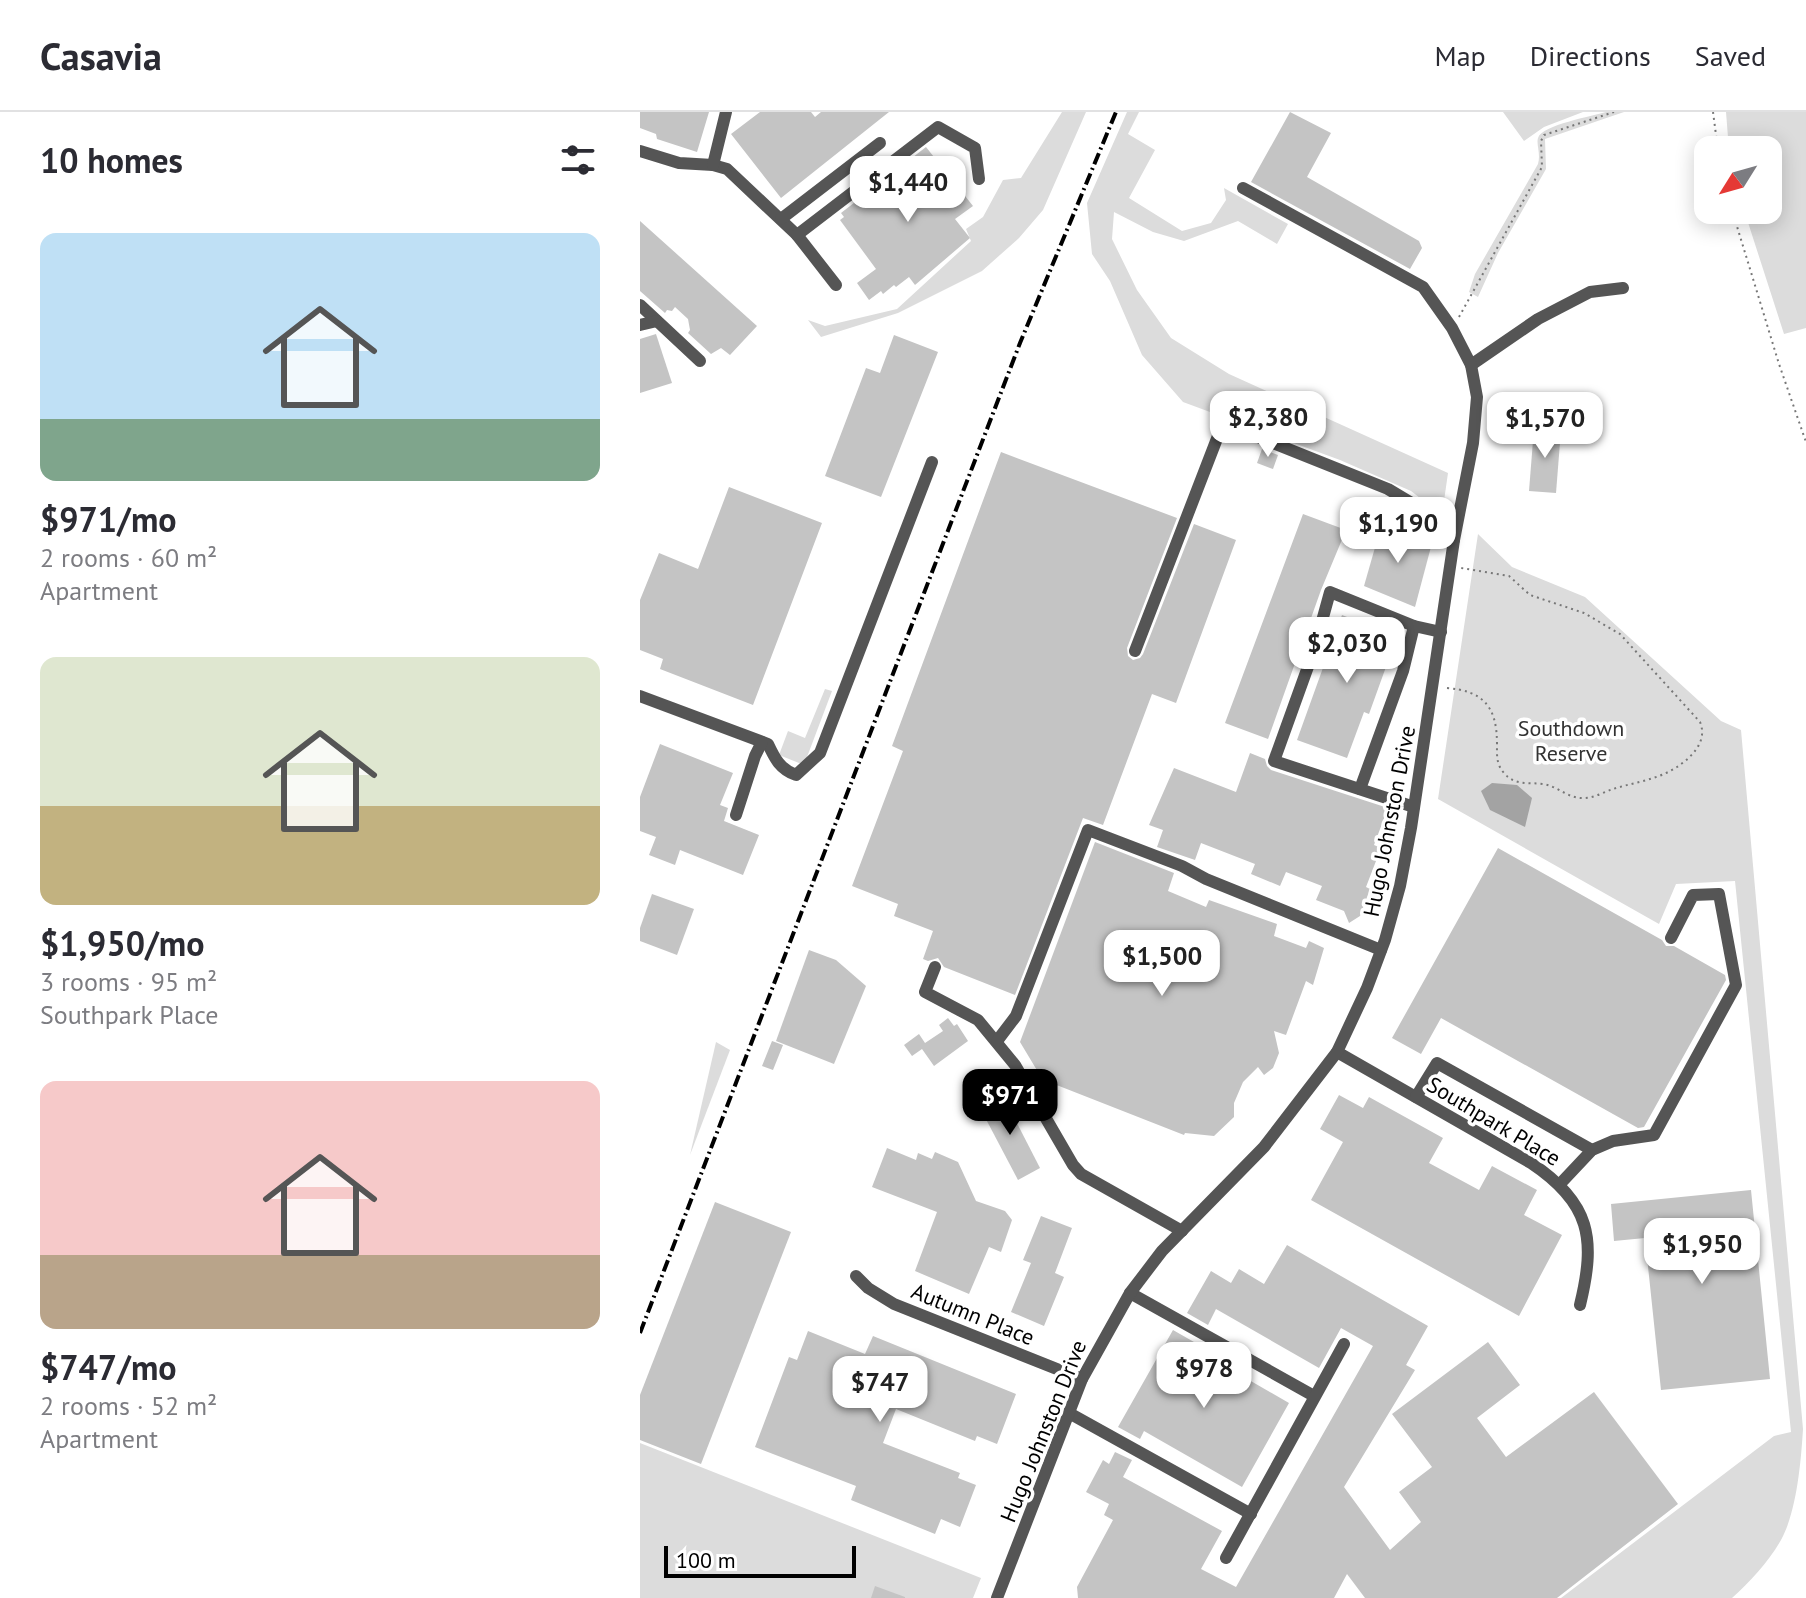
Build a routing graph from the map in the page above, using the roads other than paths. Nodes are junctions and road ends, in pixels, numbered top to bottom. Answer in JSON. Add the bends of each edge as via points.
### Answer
{"nodes":[{"id":1,"x":726,"y":112,"type":"edge"},
{"id":2,"x":880,"y":143,"type":"dead end"},
{"id":3,"x":640,"y":151,"type":"edge"},
{"id":4,"x":713,"y":165,"type":"junction"},
{"id":5,"x":979,"y":179,"type":"dead end"},
{"id":6,"x":1243,"y":188,"type":"dead end"},
{"id":7,"x":781,"y":219,"type":"junction"},
{"id":8,"x":797,"y":235,"type":"junction"},
{"id":9,"x":836,"y":285,"type":"dead end"},
{"id":10,"x":1623,"y":288,"type":"dead end"},
{"id":11,"x":640,"y":305,"type":"edge"},
{"id":12,"x":657,"y":321,"type":"junction"},
{"id":13,"x":640,"y":325,"type":"edge"},
{"id":14,"x":700,"y":361,"type":"dead end"},
{"id":15,"x":1471,"y":365,"type":"junction"},
{"id":16,"x":932,"y":462,"type":"dead end"},
{"id":17,"x":1454,"y":540,"type":"junction"},
{"id":18,"x":1414,"y":626,"type":"junction"},
{"id":19,"x":1441,"y":632,"type":"junction"},
{"id":20,"x":1135,"y":651,"type":"dead end"},
{"id":21,"x":640,"y":696,"type":"edge"},
{"id":22,"x":765,"y":743,"type":"junction"},
{"id":23,"x":1360,"y":789,"type":"junction"},
{"id":24,"x":1414,"y":807,"type":"junction"},
{"id":25,"x":736,"y":815,"type":"dead end"},
{"id":26,"x":1671,"y":938,"type":"dead end"},
{"id":27,"x":1381,"y":950,"type":"junction"},
{"id":28,"x":935,"y":967,"type":"dead end"},
{"id":29,"x":997,"y":1041,"type":"junction"},
{"id":30,"x":1337,"y":1052,"type":"junction"},
{"id":31,"x":1416,"y":1097,"type":"junction"},
{"id":32,"x":1592,"y":1150,"type":"junction"},
{"id":33,"x":1560,"y":1184,"type":"junction"},
{"id":34,"x":1182,"y":1231,"type":"junction"},
{"id":35,"x":856,"y":1276,"type":"dead end"},
{"id":36,"x":1130,"y":1293,"type":"junction"},
{"id":37,"x":1580,"y":1305,"type":"dead end"},
{"id":38,"x":1344,"y":1344,"type":"dead end"},
{"id":39,"x":1082,"y":1379,"type":"junction"},
{"id":40,"x":1314,"y":1396,"type":"junction"},
{"id":41,"x":1069,"y":1413,"type":"junction"},
{"id":42,"x":1251,"y":1514,"type":"junction"},
{"id":43,"x":1226,"y":1558,"type":"dead end"},
{"id":44,"x":997,"y":1598,"type":"edge"}],
"edges":[{"from":1,"to":4,"type":"street"},
{"from":2,"to":7,"type":"street"},
{"from":3,"to":4,"type":"street","via":[[679,163]]},
{"from":4,"to":7,"type":"street","via":[[727,169]]},
{"from":5,"to":8,"type":"street","via":[[975,148],[938,127]]},
{"from":6,"to":15,"type":"street","name":"Hugo Johnston Drive","via":[[1423,287]]},
{"from":7,"to":8,"type":"street"},
{"from":8,"to":9,"type":"street"},
{"from":10,"to":15,"type":"street","via":[[1590,292],[1538,319]]},
{"from":11,"to":12,"type":"street"},
{"from":12,"to":13,"type":"street"},
{"from":12,"to":14,"type":"street"},
{"from":15,"to":17,"type":"street","name":"Hugo Johnston Drive","via":[[1477,397],[1473,443]]},
{"from":16,"to":22,"type":"street","via":[[820,753],[796,775],[782,768]]},
{"from":17,"to":19,"type":"street","name":"Hugo Johnston Drive"},
{"from":17,"to":20,"type":"street","via":[[1423,510],[1388,489],[1223,423]]},
{"from":18,"to":19,"type":"street"},
{"from":18,"to":23,"type":"street"},
{"from":18,"to":23,"type":"street","via":[[1330,592],[1274,761]]},
{"from":19,"to":24,"type":"street","name":"Hugo Johnston Drive"},
{"from":21,"to":22,"type":"street"},
{"from":22,"to":25,"type":"street","via":[[755,756]]},
{"from":23,"to":24,"type":"street"},
{"from":24,"to":27,"type":"street","name":"Hugo Johnston Drive","via":[[1400,886]]},
{"from":26,"to":32,"type":"street","via":[[1693,895],[1719,894],[1736,985],[1654,1135]]},
{"from":27,"to":29,"type":"street","via":[[1088,830],[1016,1016]]},
{"from":27,"to":30,"type":"street","name":"Hugo Johnston Drive"},
{"from":28,"to":29,"type":"street","via":[[925,992],[978,1020]]},
{"from":29,"to":34,"type":"street","via":[[1081,1174]]},
{"from":30,"to":31,"type":"street","name":"Southpark Place"},
{"from":30,"to":34,"type":"street","name":"Hugo Johnston Drive","via":[[1264,1147]]},
{"from":31,"to":32,"type":"street","via":[[1437,1063]]},
{"from":31,"to":33,"type":"street","name":"Southpark Place"},
{"from":32,"to":33,"type":"street"},
{"from":33,"to":37,"type":"street","name":"Southpark Place","via":[[1587,1232],[1588,1266]]},
{"from":34,"to":36,"type":"street","name":"Hugo Johnston Drive"},
{"from":35,"to":39,"type":"street","name":"Autumn Place","via":[[894,1304]]},
{"from":36,"to":39,"type":"street","name":"Hugo Johnston Drive"},
{"from":36,"to":40,"type":"street"},
{"from":38,"to":40,"type":"street"},
{"from":39,"to":41,"type":"street","name":"Hugo Johnston Drive"},
{"from":40,"to":42,"type":"street"},
{"from":41,"to":42,"type":"street"},
{"from":41,"to":44,"type":"street","name":"Hugo Johnston Drive"},
{"from":42,"to":43,"type":"street"}]}
